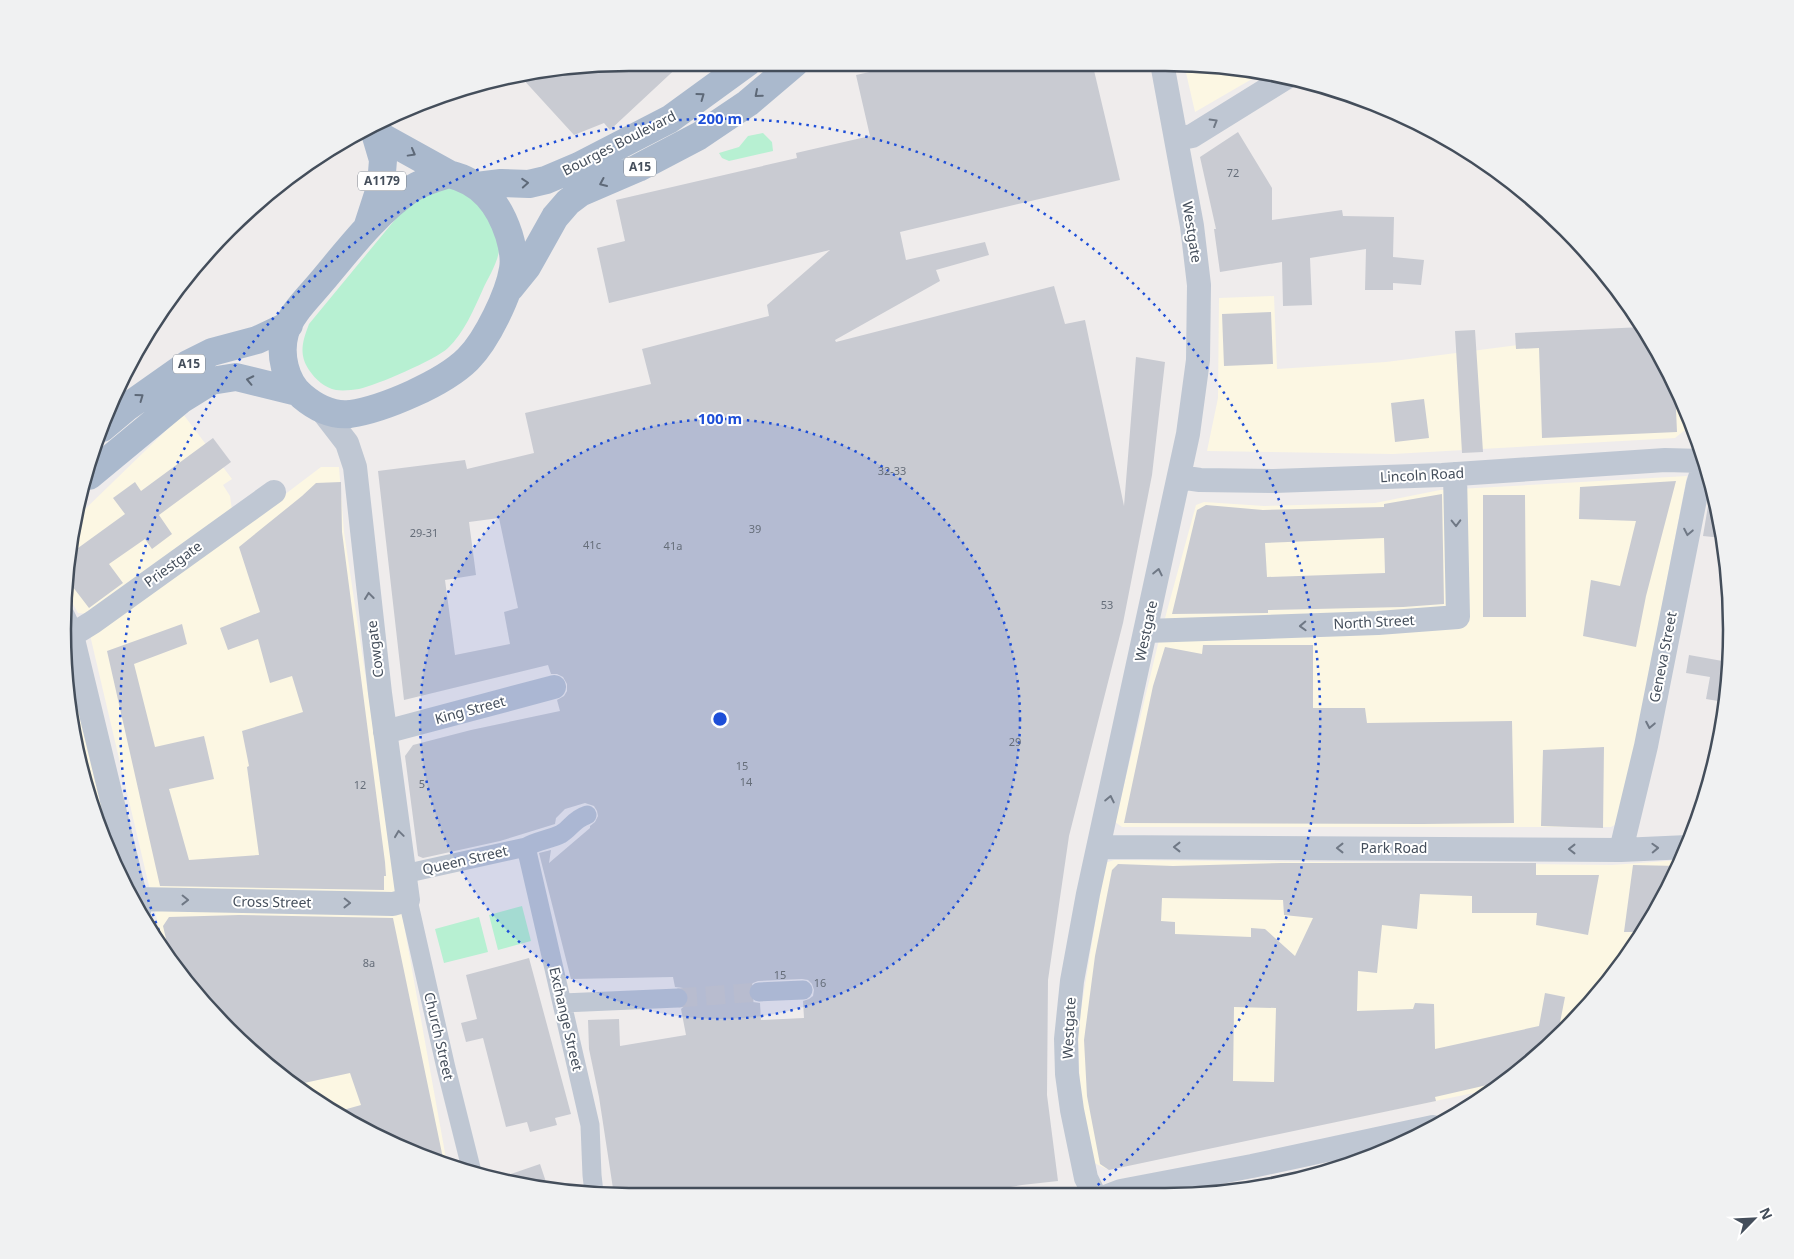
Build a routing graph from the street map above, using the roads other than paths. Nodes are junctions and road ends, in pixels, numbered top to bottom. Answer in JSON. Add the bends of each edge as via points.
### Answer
{"nodes":[{"id":1,"x":734,"y":71,"type":"edge"},
{"id":2,"x":785,"y":71,"type":"edge"},
{"id":3,"x":1164,"y":71,"type":"edge"},
{"id":4,"x":1277,"y":83,"type":"edge"},
{"id":5,"x":377,"y":132,"type":"edge"},
{"id":6,"x":374,"y":134,"type":"edge"},
{"id":7,"x":1177,"y":139,"type":"junction"},
{"id":8,"x":449,"y":174,"type":"junction"},
{"id":9,"x":477,"y":186,"type":"junction"},
{"id":10,"x":367,"y":228,"type":"junction"},
{"id":11,"x":508,"y":291,"type":"junction"},
{"id":12,"x":289,"y":325,"type":"junction"},
{"id":13,"x":297,"y":392,"type":"junction"},
{"id":14,"x":320,"y":408,"type":"junction"},
{"id":15,"x":113,"y":419,"type":"edge"},
{"id":16,"x":1692,"y":447,"type":"edge"},
{"id":17,"x":1665,"y":460,"type":"junction"},
{"id":18,"x":1696,"y":461,"type":"edge"},
{"id":19,"x":94,"y":472,"type":"edge"},
{"id":20,"x":1455,"y":474,"type":"junction"},
{"id":21,"x":1701,"y":475,"type":"edge"},
{"id":22,"x":1179,"y":477,"type":"junction"},
{"id":23,"x":274,"y":492,"type":"dead end"},
{"id":24,"x":71,"y":626,"type":"edge"},
{"id":25,"x":1146,"y":631,"type":"junction"},
{"id":26,"x":71,"y":641,"type":"edge"},
{"id":27,"x":554,"y":687,"type":"dead end"},
{"id":28,"x":385,"y":732,"type":"junction"},
{"id":29,"x":588,"y":815,"type":"dead end"},
{"id":30,"x":116,"y":844,"type":"edge"},
{"id":31,"x":526,"y":846,"type":"junction"},
{"id":32,"x":1099,"y":847,"type":"junction"},
{"id":33,"x":1678,"y":847,"type":"edge"},
{"id":34,"x":1621,"y":850,"type":"junction"},
{"id":35,"x":122,"y":860,"type":"edge"},
{"id":36,"x":404,"y":874,"type":"junction"},
{"id":37,"x":408,"y":900,"type":"junction"},
{"id":38,"x":144,"y":905,"type":"edge"},
{"id":39,"x":803,"y":990,"type":"dead end"},
{"id":40,"x":759,"y":992,"type":"tunnel mouth"},
{"id":41,"x":678,"y":998,"type":"tunnel mouth"},
{"id":42,"x":563,"y":1003,"type":"junction"},
{"id":43,"x":1404,"y":1133,"type":"edge"},
{"id":44,"x":465,"y":1163,"type":"edge"},
{"id":45,"x":590,"y":1187,"type":"edge"},
{"id":46,"x":1090,"y":1188,"type":"edge"},
{"id":47,"x":1137,"y":1188,"type":"edge"}],
"edges":[{"from":9,"to":1,"type":"main road","name":"Bourges Boulevard","number":"A15","one_way":true,"via":[[529,184],[579,166],[670,119]]},
{"from":2,"to":11,"type":"main road","name":"Bourges Boulevard","number":"A15","one_way":true,"via":[[748,103],[699,136],[638,168],[580,193],[568,202]]},
{"from":3,"to":7,"type":"street","name":"Westgate"},
{"from":7,"to":4,"type":"street","one_way":true,"via":[[1192,136]]},
{"from":5,"to":8,"type":"main road","number":"A1179","one_way":true},
{"from":6,"to":10,"type":"main road","number":"A1179","via":[[383,160],[382,185]]},
{"from":7,"to":22,"type":"street","name":"Westgate","via":[[1198,266],[1200,303],[1198,360]]},
{"from":8,"to":9,"type":"main road"},
{"from":8,"to":10,"type":"main road","via":[[412,188]]},
{"from":9,"to":11,"type":"main road","via":[[494,201],[504,220],[514,267]]},
{"from":10,"to":12,"type":"main road","via":[[295,313]]},
{"from":11,"to":14,"type":"main road","via":[[480,344],[458,368],[427,387],[367,410],[339,414]]},
{"from":12,"to":13,"type":"main road","via":[[282,345],[283,360]]},
{"from":15,"to":12,"type":"main road","number":"A15","one_way":true,"via":[[188,364],[212,352],[257,340]]},
{"from":13,"to":14,"type":"main road"},
{"from":13,"to":19,"type":"main road","number":"A15","one_way":true,"via":[[236,377],[211,381],[182,399]]},
{"from":28,"to":14,"type":"street","name":"Cowgate","one_way":true,"via":[[354,459]]},
{"from":16,"to":17,"type":"street","name":"Lincoln Road"},
{"from":17,"to":18,"type":"street","name":"Lincoln Road"},
{"from":17,"to":20,"type":"street","name":"Lincoln Road"},
{"from":20,"to":22,"type":"street","name":"Lincoln Road","via":[[1274,481]]},
{"from":20,"to":25,"type":"street","name":"North Street","one_way":true,"via":[[1458,617]]},
{"from":21,"to":34,"type":"street","name":"Geneva Street","one_way":true,"via":[[1646,746]]},
{"from":25,"to":22,"type":"street","name":"Westgate","one_way":true},
{"from":23,"to":24,"type":"street","name":"Priestgate","via":[[93,622]]},
{"from":32,"to":25,"type":"street","name":"Westgate","one_way":true},
{"from":26,"to":30,"type":"street","name":"Priestgate"},
{"from":27,"to":28,"type":"street","name":"King Street"},
{"from":36,"to":28,"type":"street","name":"Cowgate","one_way":true},
{"from":29,"to":31,"type":"street","name":"Queen Street","via":[[579,817],[561,834]]},
{"from":30,"to":35,"type":"street","name":"Priestgate"},
{"from":31,"to":36,"type":"street","name":"Queen Street"},
{"from":31,"to":42,"type":"street","name":"Exchange Street"},
{"from":34,"to":32,"type":"street","name":"Park Road","one_way":true},
{"from":32,"to":46,"type":"street","name":"Westgate","via":[[1072,982],[1066,1039],[1072,1110]]},
{"from":34,"to":33,"type":"street","name":"Park Road","one_way":true},
{"from":36,"to":37,"type":"street","name":"Cowgate"},
{"from":38,"to":37,"type":"street","name":"Cross Street","one_way":true,"via":[[393,904]]},
{"from":37,"to":44,"type":"street","name":"Church Street"},
{"from":39,"to":40,"type":"street"},
{"from":41,"to":42,"type":"street"},
{"from":42,"to":45,"type":"street","name":"Exchange Street","via":[[596,1122]]},
{"from":43,"to":47,"type":"street"}]}
